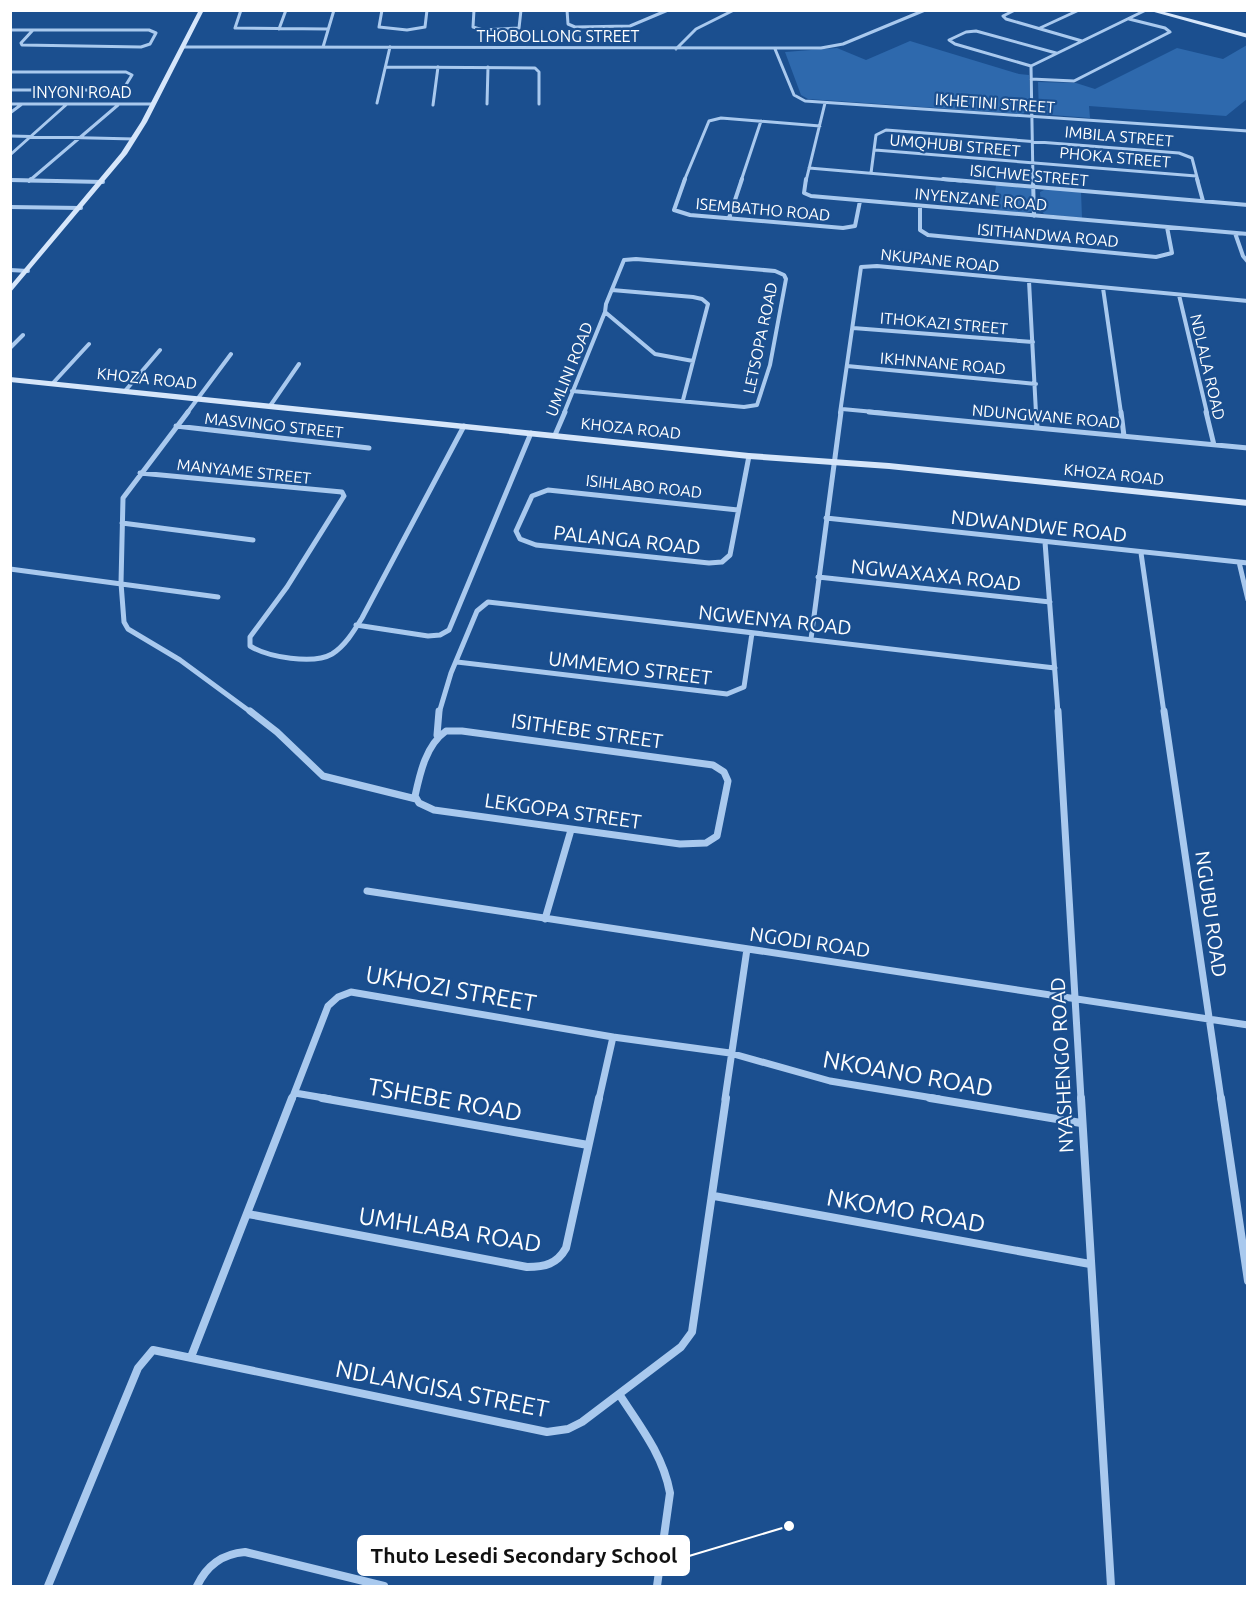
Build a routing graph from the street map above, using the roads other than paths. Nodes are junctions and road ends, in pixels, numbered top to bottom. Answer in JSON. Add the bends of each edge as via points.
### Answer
{"nodes":[{"id":1,"x":202,"y":10,"type":"edge"},
{"id":2,"x":241,"y":10,"type":"edge"},
{"id":3,"x":286,"y":10,"type":"edge"},
{"id":4,"x":334,"y":10,"type":"edge"},
{"id":5,"x":382,"y":10,"type":"edge"},
{"id":6,"x":428,"y":10,"type":"edge"},
{"id":7,"x":474,"y":10,"type":"edge"},
{"id":8,"x":521,"y":10,"type":"edge"},
{"id":9,"x":567,"y":10,"type":"edge"},
{"id":10,"x":653,"y":10,"type":"edge"},
{"id":11,"x":668,"y":10,"type":"edge"},
{"id":12,"x":734,"y":10,"type":"edge"},
{"id":13,"x":925,"y":10,"type":"edge"},
{"id":14,"x":1015,"y":10,"type":"edge"},
{"id":15,"x":1079,"y":10,"type":"edge"},
{"id":16,"x":1148,"y":10,"type":"edge"},
{"id":17,"x":662,"y":13,"type":"junction"},
{"id":18,"x":1129,"y":19,"type":"junction"},
{"id":19,"x":1039,"y":28,"type":"junction"},
{"id":20,"x":279,"y":29,"type":"junction"},
{"id":21,"x":327,"y":29,"type":"junction"},
{"id":22,"x":10,"y":30,"type":"edge"},
{"id":23,"x":33,"y":30,"type":"junction"},
{"id":24,"x":1248,"y":36,"type":"edge"},
{"id":25,"x":1083,"y":41,"type":"junction"},
{"id":26,"x":183,"y":47,"type":"junction"},
{"id":27,"x":322,"y":47,"type":"junction"},
{"id":28,"x":390,"y":47,"type":"junction"},
{"id":29,"x":676,"y":49,"type":"junction"},
{"id":30,"x":775,"y":49,"type":"junction"},
{"id":31,"x":1057,"y":53,"type":"junction"},
{"id":32,"x":1031,"y":66,"type":"junction"},
{"id":33,"x":386,"y":67,"type":"junction"},
{"id":34,"x":438,"y":67,"type":"junction"},
{"id":35,"x":488,"y":67,"type":"junction"},
{"id":36,"x":10,"y":72,"type":"edge"},
{"id":37,"x":1031,"y":79,"type":"junction"},
{"id":38,"x":10,"y":90,"type":"edge"},
{"id":39,"x":377,"y":103,"type":"dead end"},
{"id":40,"x":825,"y":103,"type":"junction"},
{"id":41,"x":10,"y":104,"type":"edge"},
{"id":42,"x":22,"y":104,"type":"junction"},
{"id":43,"x":68,"y":104,"type":"junction"},
{"id":44,"x":118,"y":104,"type":"junction"},
{"id":45,"x":153,"y":104,"type":"junction"},
{"id":46,"x":486,"y":104,"type":"dead end"},
{"id":47,"x":539,"y":104,"type":"dead end"},
{"id":48,"x":433,"y":105,"type":"dead end"},
{"id":49,"x":10,"y":113,"type":"edge"},
{"id":50,"x":1033,"y":117,"type":"junction"},
{"id":51,"x":762,"y":121,"type":"junction"},
{"id":52,"x":819,"y":126,"type":"junction"},
{"id":53,"x":1248,"y":131,"type":"edge"},
{"id":54,"x":10,"y":136,"type":"edge"},
{"id":55,"x":32,"y":136,"type":"junction"},
{"id":56,"x":80,"y":137,"type":"junction"},
{"id":57,"x":134,"y":139,"type":"junction"},
{"id":58,"x":1033,"y":141,"type":"junction"},
{"id":59,"x":875,"y":150,"type":"junction"},
{"id":60,"x":10,"y":155,"type":"edge"},
{"id":61,"x":1033,"y":163,"type":"junction"},
{"id":62,"x":810,"y":168,"type":"junction"},
{"id":63,"x":871,"y":173,"type":"junction"},
{"id":64,"x":1196,"y":176,"type":"junction"},
{"id":65,"x":10,"y":180,"type":"edge"},
{"id":66,"x":29,"y":181,"type":"junction"},
{"id":67,"x":103,"y":182,"type":"junction"},
{"id":68,"x":1034,"y":187,"type":"junction"},
{"id":69,"x":860,"y":201,"type":"junction"},
{"id":70,"x":1203,"y":201,"type":"junction"},
{"id":71,"x":1248,"y":205,"type":"edge"},
{"id":72,"x":920,"y":206,"type":"junction"},
{"id":73,"x":10,"y":207,"type":"edge"},
{"id":74,"x":81,"y":208,"type":"junction"},
{"id":75,"x":1034,"y":216,"type":"junction"},
{"id":76,"x":729,"y":218,"type":"junction"},
{"id":77,"x":1167,"y":227,"type":"junction"},
{"id":78,"x":1235,"y":233,"type":"junction"},
{"id":79,"x":1248,"y":234,"type":"edge"},
{"id":80,"x":636,"y":259,"type":"joint"},
{"id":81,"x":1248,"y":262,"type":"edge"},
{"id":82,"x":10,"y":270,"type":"edge"},
{"id":83,"x":28,"y":271,"type":"junction"},
{"id":84,"x":1029,"y":281,"type":"junction"},
{"id":85,"x":1103,"y":288,"type":"junction"},
{"id":86,"x":612,"y":290,"type":"junction"},
{"id":87,"x":10,"y":291,"type":"edge"},
{"id":88,"x":1179,"y":295,"type":"junction"},
{"id":89,"x":1248,"y":301,"type":"edge"},
{"id":90,"x":605,"y":312,"type":"junction"},
{"id":91,"x":853,"y":328,"type":"junction"},
{"id":92,"x":23,"y":335,"type":"dead end"},
{"id":93,"x":1033,"y":342,"type":"junction"},
{"id":94,"x":89,"y":344,"type":"dead end"},
{"id":95,"x":10,"y":348,"type":"edge"},
{"id":96,"x":160,"y":350,"type":"dead end"},
{"id":97,"x":231,"y":354,"type":"dead end"},
{"id":98,"x":693,"y":361,"type":"junction"},
{"id":99,"x":299,"y":364,"type":"dead end"},
{"id":100,"x":847,"y":366,"type":"junction"},
{"id":101,"x":10,"y":379,"type":"edge"},
{"id":102,"x":53,"y":383,"type":"junction"},
{"id":103,"x":1036,"y":384,"type":"junction"},
{"id":104,"x":125,"y":390,"type":"junction"},
{"id":105,"x":572,"y":391,"type":"junction"},
{"id":106,"x":198,"y":398,"type":"junction"},
{"id":107,"x":683,"y":400,"type":"junction"},
{"id":108,"x":270,"y":406,"type":"junction"},
{"id":109,"x":842,"y":409,"type":"junction"},
{"id":110,"x":176,"y":426,"type":"junction"},
{"id":111,"x":464,"y":426,"type":"junction"},
{"id":112,"x":1037,"y":428,"type":"junction"},
{"id":113,"x":531,"y":433,"type":"junction"},
{"id":114,"x":555,"y":435,"type":"junction"},
{"id":115,"x":1124,"y":436,"type":"junction"},
{"id":116,"x":1214,"y":445,"type":"junction"},
{"id":117,"x":369,"y":448,"type":"dead end"},
{"id":118,"x":1248,"y":448,"type":"edge"},
{"id":119,"x":749,"y":456,"type":"junction"},
{"id":120,"x":832,"y":462,"type":"junction"},
{"id":121,"x":140,"y":473,"type":"junction"},
{"id":122,"x":548,"y":489,"type":"joint"},
{"id":123,"x":1248,"y":504,"type":"edge"},
{"id":124,"x":738,"y":510,"type":"junction"},
{"id":125,"x":826,"y":518,"type":"junction"},
{"id":126,"x":122,"y":523,"type":"junction"},
{"id":127,"x":253,"y":540,"type":"dead end"},
{"id":128,"x":1045,"y":542,"type":"junction"},
{"id":129,"x":1141,"y":553,"type":"junction"},
{"id":130,"x":1239,"y":562,"type":"junction"},
{"id":131,"x":1248,"y":563,"type":"edge"},
{"id":132,"x":10,"y":569,"type":"edge"},
{"id":133,"x":818,"y":578,"type":"junction"},
{"id":134,"x":121,"y":583,"type":"junction"},
{"id":135,"x":218,"y":597,"type":"dead end"},
{"id":136,"x":1248,"y":600,"type":"edge"},
{"id":137,"x":1050,"y":602,"type":"junction"},
{"id":138,"x":356,"y":625,"type":"junction"},
{"id":139,"x":752,"y":633,"type":"junction"},
{"id":140,"x":812,"y":639,"type":"junction"},
{"id":141,"x":457,"y":662,"type":"junction"},
{"id":142,"x":1055,"y":668,"type":"junction"},
{"id":143,"x":438,"y":735,"type":"junction"},
{"id":144,"x":728,"y":777,"type":"joint"},
{"id":145,"x":416,"y":799,"type":"junction"},
{"id":146,"x":571,"y":830,"type":"junction"},
{"id":147,"x":367,"y":891,"type":"dead end"},
{"id":148,"x":545,"y":919,"type":"junction"},
{"id":149,"x":747,"y":949,"type":"junction"},
{"id":150,"x":1076,"y":998,"type":"junction"},
{"id":151,"x":1209,"y":1019,"type":"junction"},
{"id":152,"x":1248,"y":1024,"type":"edge"},
{"id":153,"x":613,"y":1037,"type":"junction"},
{"id":154,"x":730,"y":1053,"type":"junction"},
{"id":155,"x":295,"y":1093,"type":"junction"},
{"id":156,"x":1081,"y":1123,"type":"junction"},
{"id":157,"x":588,"y":1145,"type":"junction"},
{"id":158,"x":714,"y":1196,"type":"junction"},
{"id":159,"x":248,"y":1214,"type":"junction"},
{"id":160,"x":1090,"y":1264,"type":"junction"},
{"id":161,"x":1248,"y":1281,"type":"edge"},
{"id":162,"x":191,"y":1357,"type":"junction"},
{"id":163,"x":619,"y":1394,"type":"junction"},
{"id":164,"x":48,"y":1587,"type":"edge"},
{"id":165,"x":197,"y":1587,"type":"edge"},
{"id":166,"x":384,"y":1587,"type":"edge"},
{"id":167,"x":657,"y":1587,"type":"edge"},
{"id":168,"x":1111,"y":1587,"type":"edge"}],
"edges":[{"from":1,"to":26,"type":"street"},
{"from":2,"to":20,"type":"street","via":[[236,28]]},
{"from":3,"to":20,"type":"street"},
{"from":4,"to":21,"type":"street"},
{"from":5,"to":6,"type":"street","via":[[378,25],[389,30],[426,26]]},
{"from":7,"to":8,"type":"street","via":[[473,26],[483,30],[519,28]]},
{"from":9,"to":17,"type":"street","via":[[568,24],[575,27],[633,26]]},
{"from":10,"to":17,"type":"street"},
{"from":11,"to":17,"type":"street"},
{"from":12,"to":29,"type":"street","via":[[696,29]]},
{"from":13,"to":30,"type":"street","name":"THOBOLLONG STREET","via":[[838,45]]},
{"from":14,"to":19,"type":"street","via":[[1003,18]]},
{"from":15,"to":19,"type":"street"},
{"from":16,"to":18,"type":"street"},
{"from":16,"to":24,"type":"street"},
{"from":18,"to":25,"type":"street"},
{"from":18,"to":37,"type":"street","via":[[1170,32],[1074,81]]},
{"from":19,"to":25,"type":"street"},
{"from":20,"to":21,"type":"street"},
{"from":21,"to":27,"type":"street"},
{"from":22,"to":23,"type":"street"},
{"from":23,"to":23,"type":"street","via":[[149,30],[156,33],[150,44],[141,47],[22,45]]},
{"from":25,"to":31,"type":"street"},
{"from":26,"to":27,"type":"street","name":"THOBOLLONG STREET"},
{"from":26,"to":45,"type":"street"},
{"from":27,"to":28,"type":"street","name":"THOBOLLONG STREET"},
{"from":28,"to":29,"type":"street","name":"THOBOLLONG STREET"},
{"from":28,"to":33,"type":"street"},
{"from":29,"to":30,"type":"street","name":"THOBOLLONG STREET"},
{"from":30,"to":40,"type":"street","name":"IKHETINI STREET","via":[[794,95]]},
{"from":31,"to":32,"type":"street"},
{"from":31,"to":32,"type":"street","via":[[976,31],[949,40]]},
{"from":32,"to":37,"type":"street"},
{"from":33,"to":34,"type":"street"},
{"from":33,"to":39,"type":"street"},
{"from":34,"to":35,"type":"street"},
{"from":34,"to":48,"type":"street"},
{"from":35,"to":46,"type":"street"},
{"from":35,"to":47,"type":"street","via":[[535,68],[539,72]]},
{"from":36,"to":38,"type":"street","via":[[132,75],[117,90]]},
{"from":37,"to":50,"type":"street"},
{"from":40,"to":50,"type":"street","name":"IKHETINI STREET"},
{"from":40,"to":52,"type":"street","name":"INYENZANE ROAD"},
{"from":41,"to":42,"type":"street","name":"INYONI ROAD"},
{"from":42,"to":43,"type":"street","name":"INYONI ROAD"},
{"from":42,"to":49,"type":"street"},
{"from":43,"to":44,"type":"street","name":"INYONI ROAD"},
{"from":43,"to":55,"type":"street"},
{"from":44,"to":45,"type":"street","name":"INYONI ROAD"},
{"from":44,"to":56,"type":"street"},
{"from":45,"to":57,"type":"street"},
{"from":50,"to":53,"type":"street","name":"IKHETINI STREET"},
{"from":50,"to":58,"type":"street"},
{"from":51,"to":52,"type":"street","name":"ISEMBATHO ROAD"},
{"from":51,"to":76,"type":"street"},
{"from":51,"to":76,"type":"street","name":"ISEMBATHO ROAD","via":[[721,118],[707,123],[673,208],[679,213]]},
{"from":52,"to":62,"type":"street","name":"INYENZANE ROAD"},
{"from":54,"to":55,"type":"street"},
{"from":55,"to":56,"type":"street"},
{"from":55,"to":60,"type":"street"},
{"from":56,"to":57,"type":"street"},
{"from":56,"to":66,"type":"street"},
{"from":57,"to":67,"type":"street"},
{"from":58,"to":59,"type":"street","name":"IMBILA STREET","via":[[886,130],[876,135]]},
{"from":58,"to":61,"type":"street"},
{"from":58,"to":64,"type":"street","name":"IMBILA STREET","via":[[1184,153],[1192,158]]},
{"from":59,"to":61,"type":"street","name":"UMQHUBI STREET"},
{"from":59,"to":63,"type":"street"},
{"from":61,"to":64,"type":"street","name":"PHOKA STREET"},
{"from":61,"to":68,"type":"street"},
{"from":62,"to":63,"type":"street","name":"ISICHWE STREET"},
{"from":62,"to":69,"type":"street","name":"INYENZANE ROAD","via":[[804,189],[807,195]]},
{"from":63,"to":68,"type":"street","name":"ISICHWE STREET"},
{"from":64,"to":70,"type":"street","name":"IMBILA STREET"},
{"from":65,"to":66,"type":"street"},
{"from":66,"to":67,"type":"street"},
{"from":67,"to":74,"type":"street"},
{"from":68,"to":70,"type":"street","name":"ISICHWE STREET"},
{"from":68,"to":75,"type":"street"},
{"from":69,"to":72,"type":"street","name":"INYENZANE ROAD"},
{"from":69,"to":76,"type":"street","name":"ISEMBATHO ROAD","via":[[856,223],[849,228]]},
{"from":70,"to":71,"type":"street","name":"ISICHWE STREET"},
{"from":72,"to":75,"type":"street","name":"INYENZANE ROAD"},
{"from":72,"to":77,"type":"street","name":"ISITHANDWA ROAD","via":[[920,230],[928,235],[1156,257],[1172,253]]},
{"from":73,"to":74,"type":"street"},
{"from":74,"to":83,"type":"street"},
{"from":75,"to":77,"type":"street","name":"INYENZANE ROAD"},
{"from":77,"to":78,"type":"street","name":"INYENZANE ROAD"},
{"from":78,"to":79,"type":"street","name":"INYENZANE ROAD"},
{"from":78,"to":81,"type":"street"},
{"from":80,"to":86,"type":"street","name":"UMLINI ROAD","via":[[624,260]]},
{"from":80,"to":107,"type":"street","name":"LETSOPA ROAD","via":[[775,271],[785,278],[759,403],[744,407]]},
{"from":82,"to":83,"type":"street"},
{"from":83,"to":87,"type":"street"},
{"from":84,"to":85,"type":"street","name":"NKUPANE ROAD"},
{"from":84,"to":91,"type":"street","name":"NKUPANE ROAD","via":[[865,266],[859,270]]},
{"from":84,"to":93,"type":"street"},
{"from":85,"to":88,"type":"street","name":"NKUPANE ROAD"},
{"from":85,"to":115,"type":"street"},
{"from":86,"to":90,"type":"street","name":"UMLINI ROAD"},
{"from":86,"to":98,"type":"street","via":[[706,301],[708,308]]},
{"from":88,"to":89,"type":"street","name":"NKUPANE ROAD"},
{"from":88,"to":116,"type":"street","name":"NDLALA ROAD"},
{"from":90,"to":98,"type":"street","via":[[655,354]]},
{"from":90,"to":105,"type":"street","name":"UMLINI ROAD"},
{"from":91,"to":93,"type":"street","name":"ITHOKAZI STREET"},
{"from":91,"to":100,"type":"street","name":"NKUPANE ROAD"},
{"from":92,"to":95,"type":"street"},
{"from":93,"to":103,"type":"street"},
{"from":94,"to":102,"type":"street"},
{"from":96,"to":104,"type":"street"},
{"from":97,"to":106,"type":"street","name":"LEKGOPA STREET"},
{"from":98,"to":107,"type":"street"},
{"from":99,"to":108,"type":"street"},
{"from":100,"to":103,"type":"street","name":"IKHNNANE ROAD"},
{"from":100,"to":109,"type":"street","name":"NKUPANE ROAD"},
{"from":101,"to":102,"type":"street","name":"KHOZA ROAD"},
{"from":102,"to":104,"type":"street","name":"KHOZA ROAD"},
{"from":103,"to":112,"type":"street"},
{"from":104,"to":106,"type":"street","name":"KHOZA ROAD"},
{"from":105,"to":107,"type":"street","name":"LETSOPA ROAD"},
{"from":105,"to":114,"type":"street","name":"UMLINI ROAD"},
{"from":106,"to":108,"type":"street","name":"KHOZA ROAD"},
{"from":106,"to":110,"type":"street","name":"LEKGOPA STREET"},
{"from":108,"to":111,"type":"street","name":"KHOZA ROAD"},
{"from":109,"to":112,"type":"street","name":"NDUNGWANE ROAD"},
{"from":109,"to":120,"type":"street","name":"NKUPANE ROAD"},
{"from":110,"to":117,"type":"street","name":"MASVINGO STREET"},
{"from":110,"to":121,"type":"street","name":"LEKGOPA STREET"},
{"from":111,"to":113,"type":"street","name":"KHOZA ROAD"},
{"from":111,"to":138,"type":"street"},
{"from":112,"to":115,"type":"street","name":"NDUNGWANE ROAD"},
{"from":113,"to":114,"type":"street","name":"KHOZA ROAD"},
{"from":113,"to":138,"type":"street","via":[[448,630],[428,636]]},
{"from":114,"to":119,"type":"street","name":"KHOZA ROAD"},
{"from":115,"to":116,"type":"street","name":"NDUNGWANE ROAD"},
{"from":116,"to":118,"type":"street","name":"NDUNGWANE ROAD"},
{"from":119,"to":120,"type":"street","name":"KHOZA ROAD"},
{"from":119,"to":124,"type":"street","name":"PALANGA ROAD"},
{"from":120,"to":123,"type":"street","name":"KHOZA ROAD"},
{"from":120,"to":125,"type":"street","name":"NKUPANE ROAD"},
{"from":121,"to":126,"type":"street","name":"LEKGOPA STREET","via":[[123,498]]},
{"from":121,"to":138,"type":"street","name":"MANYAME STREET","via":[[340,492],[344,496],[287,587],[253,631],[250,646],[260,652],[306,659],[327,657]]},
{"from":122,"to":124,"type":"street","name":"ISIHLABO ROAD"},
{"from":122,"to":124,"type":"street","name":"PALANGA ROAD","via":[[532,496],[519,521],[516,535],[525,542],[717,563],[730,555]]},
{"from":125,"to":128,"type":"street","name":"NDWANDWE ROAD"},
{"from":125,"to":133,"type":"street","name":"NKUPANE ROAD"},
{"from":126,"to":127,"type":"street"},
{"from":126,"to":134,"type":"street","name":"LEKGOPA STREET"},
{"from":128,"to":129,"type":"street","name":"NDWANDWE ROAD"},
{"from":128,"to":137,"type":"street","name":"NYASHENGO ROAD"},
{"from":129,"to":130,"type":"street","name":"NDWANDWE ROAD"},
{"from":129,"to":151,"type":"street","name":"NGUBU ROAD"},
{"from":130,"to":131,"type":"street","name":"NDWANDWE ROAD"},
{"from":130,"to":136,"type":"street"},
{"from":132,"to":134,"type":"street"},
{"from":133,"to":137,"type":"street","name":"NGWAXAXA ROAD"},
{"from":133,"to":140,"type":"street","name":"NKUPANE ROAD"},
{"from":134,"to":135,"type":"street"},
{"from":134,"to":145,"type":"street","name":"LEKGOPA STREET","via":[[128,629],[218,686],[277,732],[322,775]]},
{"from":137,"to":142,"type":"street","name":"NYASHENGO ROAD"},
{"from":139,"to":140,"type":"street","name":"NGWENYA ROAD"},
{"from":139,"to":141,"type":"street","name":"NGWENYA ROAD","via":[[492,601],[477,611]]},
{"from":139,"to":141,"type":"street","name":"UMMEMO STREET","via":[[744,687],[727,694]]},
{"from":140,"to":142,"type":"street","name":"NGWENYA ROAD"},
{"from":141,"to":143,"type":"street","via":[[440,705]]},
{"from":142,"to":150,"type":"street","name":"NYASHENGO ROAD"},
{"from":143,"to":144,"type":"street","name":"ISITHEBE STREET","via":[[462,731],[709,764]]},
{"from":143,"to":145,"type":"street","via":[[431,746]]},
{"from":144,"to":146,"type":"street","name":"LEKGOPA STREET","via":[[717,836],[708,842],[686,844]]},
{"from":145,"to":146,"type":"street","name":"LEKGOPA STREET","via":[[434,810]]},
{"from":146,"to":148,"type":"street"},
{"from":147,"to":148,"type":"street","name":"NGODI ROAD"},
{"from":148,"to":149,"type":"street","name":"NGODI ROAD"},
{"from":149,"to":150,"type":"street","name":"NGODI ROAD"},
{"from":149,"to":154,"type":"street","name":"NDLANGISA STREET"},
{"from":150,"to":151,"type":"street","name":"NGODI ROAD"},
{"from":150,"to":156,"type":"street","name":"NYASHENGO ROAD"},
{"from":151,"to":152,"type":"street","name":"NGODI ROAD"},
{"from":151,"to":161,"type":"street","name":"NGUBU ROAD"},
{"from":153,"to":154,"type":"street","name":"UKHOZI STREET"},
{"from":153,"to":155,"type":"street","name":"UKHOZI STREET","via":[[351,992],[328,1006]]},
{"from":153,"to":157,"type":"street","name":"UMHLABA ROAD"},
{"from":154,"to":156,"type":"street","name":"NKOANO ROAD","via":[[830,1081]]},
{"from":154,"to":158,"type":"street","name":"NDLANGISA STREET"},
{"from":155,"to":157,"type":"street","name":"TSHEBE ROAD"},
{"from":155,"to":159,"type":"street","name":"UKHOZI STREET"},
{"from":156,"to":160,"type":"street","name":"NYASHENGO ROAD"},
{"from":157,"to":159,"type":"street","name":"UMHLABA ROAD","via":[[566,1248],[559,1260],[543,1268]]},
{"from":158,"to":160,"type":"street","name":"NKOMO ROAD"},
{"from":158,"to":163,"type":"street","name":"NDLANGISA STREET","via":[[692,1332],[681,1347]]},
{"from":159,"to":162,"type":"street","name":"UKHOZI STREET"},
{"from":160,"to":168,"type":"street","name":"NYASHENGO ROAD"},
{"from":162,"to":163,"type":"street","name":"NDLANGISA STREET","via":[[547,1432],[574,1427]]},
{"from":162,"to":164,"type":"street","name":"NDLANGISA STREET","via":[[153,1350],[138,1368]]},
{"from":163,"to":167,"type":"street","via":[[669,1482]]},
{"from":165,"to":166,"type":"street","via":[[214,1562],[233,1552],[245,1552]]}]}
